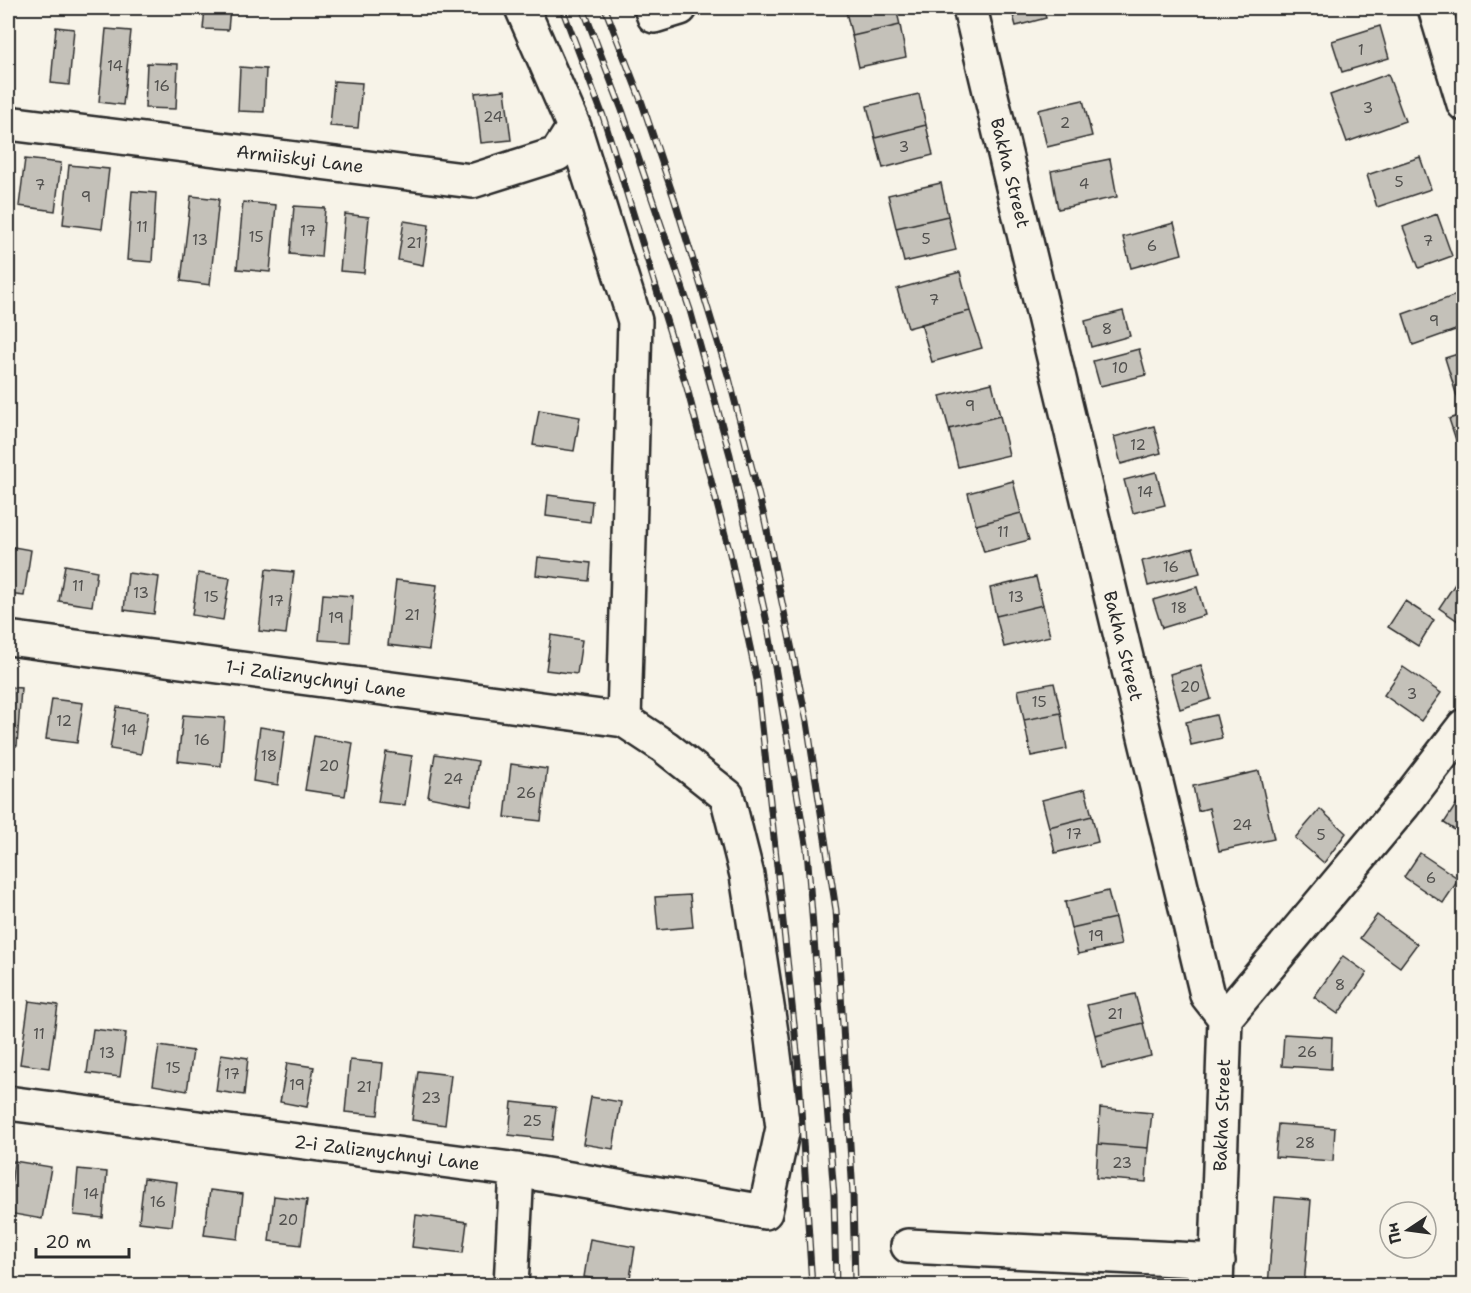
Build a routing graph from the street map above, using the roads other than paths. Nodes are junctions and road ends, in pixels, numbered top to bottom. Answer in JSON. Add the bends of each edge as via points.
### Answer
{"nodes":[{"id":1,"x":522,"y":8,"type":"edge"},
{"id":2,"x":970,"y":8,"type":"edge"},
{"id":3,"x":1435,"y":8,"type":"edge"},
{"id":4,"x":1464,"y":104,"type":"edge"},
{"id":5,"x":8,"y":123,"type":"edge"},
{"id":6,"x":574,"y":127,"type":"junction"},
{"id":7,"x":8,"y":638,"type":"edge"},
{"id":8,"x":624,"y":720,"type":"junction"},
{"id":9,"x":1464,"y":726,"type":"edge"},
{"id":10,"x":1225,"y":1018,"type":"junction"},
{"id":11,"x":8,"y":1103,"type":"edge"},
{"id":12,"x":517,"y":1170,"type":"junction"},
{"id":13,"x":908,"y":1246,"type":"dead end"},
{"id":14,"x":1217,"y":1273,"type":"edge"},
{"id":15,"x":511,"y":1286,"type":"edge"}],
"edges":[{"from":1,"to":6,"type":"street"},
{"from":2,"to":10,"type":"street","name":"Bakha Street","via":[[1207,995]]},
{"from":3,"to":4,"type":"street"},
{"from":5,"to":6,"type":"street","name":"Armiiskyi Lane","via":[[472,181],[557,154]]},
{"from":6,"to":8,"type":"street","via":[[635,321]]},
{"from":7,"to":8,"type":"street","name":"1-i Zaliznychnyi Lane"},
{"from":8,"to":12,"type":"street","name":"2-i Zaliznychnyi Lane","via":[[727,795],[747,875],[783,1128],[765,1212]]},
{"from":9,"to":10,"type":"street"},
{"from":10,"to":14,"type":"street","name":"Bakha Street"},
{"from":11,"to":12,"type":"street","name":"2-i Zaliznychnyi Lane"},
{"from":12,"to":15,"type":"street"},
{"from":13,"to":14,"type":"street"}]}
